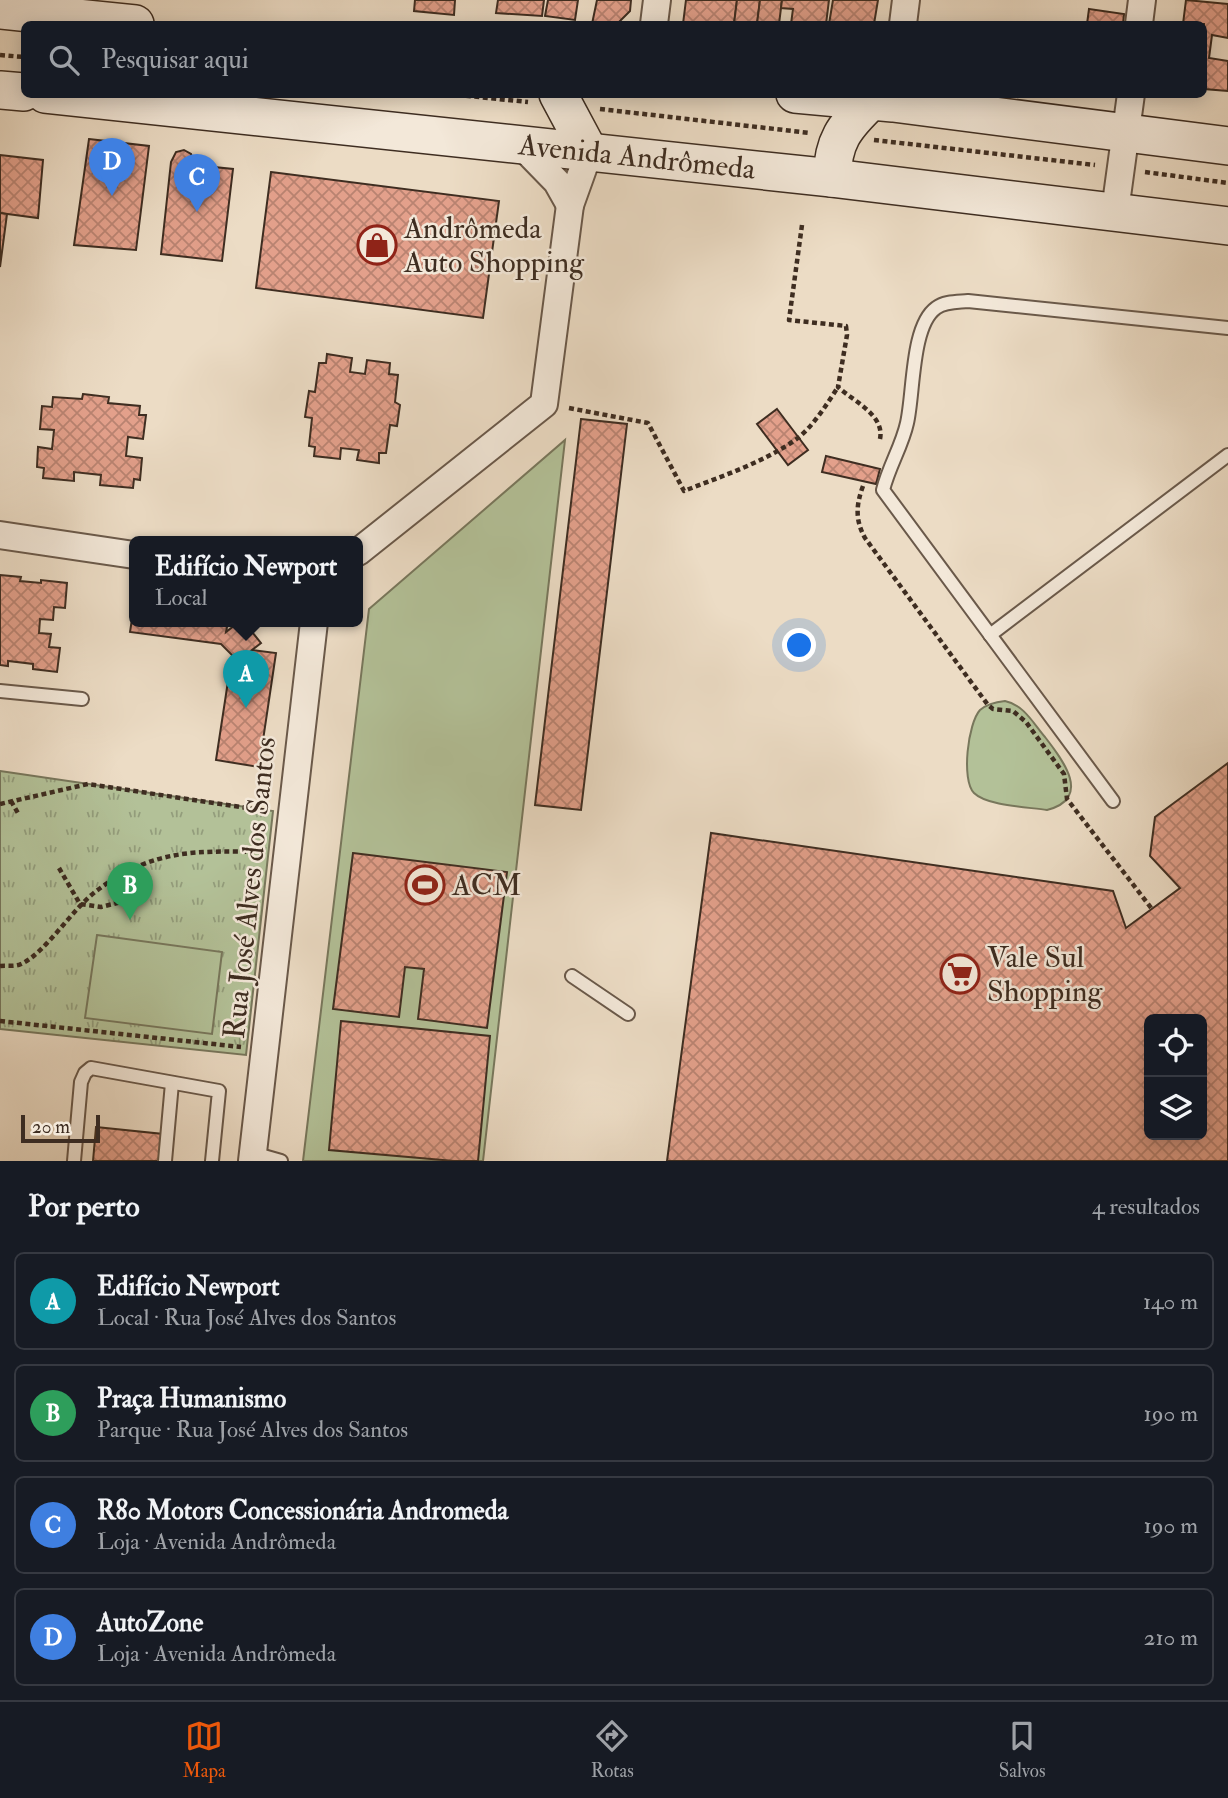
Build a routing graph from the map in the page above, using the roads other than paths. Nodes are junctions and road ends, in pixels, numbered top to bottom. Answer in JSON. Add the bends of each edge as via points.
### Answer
{"nodes":[{"id":1,"x":657,"y":0,"type":"edge"},
{"id":2,"x":905,"y":0,"type":"edge"},
{"id":3,"x":1142,"y":0,"type":"edge"},
{"id":4,"x":0,"y":10,"type":"edge"},
{"id":5,"x":106,"y":21,"type":"edge"},
{"id":6,"x":654,"y":21,"type":"edge"},
{"id":7,"x":903,"y":21,"type":"edge"},
{"id":8,"x":1139,"y":21,"type":"edge"},
{"id":9,"x":0,"y":90,"type":"edge"},
{"id":10,"x":21,"y":92,"type":"edge"},
{"id":11,"x":83,"y":98,"type":"edge"},
{"id":12,"x":560,"y":98,"type":"edge"},
{"id":13,"x":856,"y":98,"type":"edge"},
{"id":14,"x":1131,"y":98,"type":"edge"},
{"id":15,"x":886,"y":100,"type":"edge"},
{"id":16,"x":1127,"y":133,"type":"junction"},
{"id":17,"x":520,"y":144,"type":"junction"},
{"id":18,"x":1228,"y":146,"type":"edge"},
{"id":19,"x":589,"y":152,"type":"junction"},
{"id":20,"x":832,"y":178,"type":"junction"},
{"id":21,"x":570,"y":205,"type":"junction"},
{"id":22,"x":1115,"y":211,"type":"junction"},
{"id":23,"x":1228,"y":226,"type":"edge"},
{"id":24,"x":1228,"y":328,"type":"edge"},
{"id":25,"x":1228,"y":455,"type":"edge"},
{"id":26,"x":0,"y":535,"type":"edge"},
{"id":27,"x":363,"y":548,"type":"edge"},
{"id":28,"x":129,"y":554,"type":"edge"},
{"id":29,"x":313,"y":627,"type":"edge"},
{"id":30,"x":990,"y":635,"type":"junction"},
{"id":31,"x":0,"y":691,"type":"edge"},
{"id":32,"x":82,"y":699,"type":"dead end"},
{"id":33,"x":1113,"y":801,"type":"dead end"},
{"id":34,"x":572,"y":976,"type":"dead end"},
{"id":35,"x":628,"y":1014,"type":"dead end"},
{"id":36,"x":172,"y":1083,"type":"junction"},
{"id":37,"x":253,"y":1157,"type":"edge"},
{"id":38,"x":74,"y":1161,"type":"edge"},
{"id":39,"x":165,"y":1161,"type":"edge"},
{"id":40,"x":212,"y":1161,"type":"edge"},
{"id":41,"x":281,"y":1161,"type":"edge"}],
"edges":[{"from":1,"to":6,"type":"street"},
{"from":2,"to":7,"type":"street"},
{"from":3,"to":8,"type":"street"},
{"from":4,"to":5,"type":"main road"},
{"from":9,"to":10,"type":"main road"},
{"from":11,"to":17,"type":"main road","name":"Avenida Andrômeda"},
{"from":12,"to":19,"type":"main road"},
{"from":13,"to":15,"type":"main road"},
{"from":14,"to":16,"type":"street"},
{"from":15,"to":16,"type":"main road"},
{"from":15,"to":20,"type":"main road","via":[[839,136]]},
{"from":16,"to":18,"type":"main road"},
{"from":16,"to":22,"type":"street"},
{"from":17,"to":19,"type":"main road","name":"Avenida Andrômeda"},
{"from":17,"to":21,"type":"street","via":[[557,182]]},
{"from":19,"to":20,"type":"main road","name":"Avenida Andrômeda"},
{"from":19,"to":21,"type":"street"},
{"from":20,"to":22,"type":"main road","name":"Avenida Andrômeda"},
{"from":21,"to":27,"type":"street","via":[[544,404]]},
{"from":22,"to":23,"type":"main road","name":"Avenida Andrômeda"},
{"from":24,"to":30,"type":"lane","via":[[968,301],[937,307],[928,316],[920,336],[908,423],[883,489]]},
{"from":25,"to":30,"type":"lane"},
{"from":26,"to":28,"type":"street"},
{"from":29,"to":37,"type":"street","name":"Rua José Alves dos Santos"},
{"from":30,"to":33,"type":"lane"},
{"from":31,"to":32,"type":"lane"},
{"from":34,"to":35,"type":"lane"},
{"from":36,"to":38,"type":"lane","via":[[91,1068],[81,1082]]},
{"from":36,"to":39,"type":"lane"},
{"from":36,"to":40,"type":"lane","via":[[219,1091]]},
{"from":37,"to":41,"type":"lane"}]}
